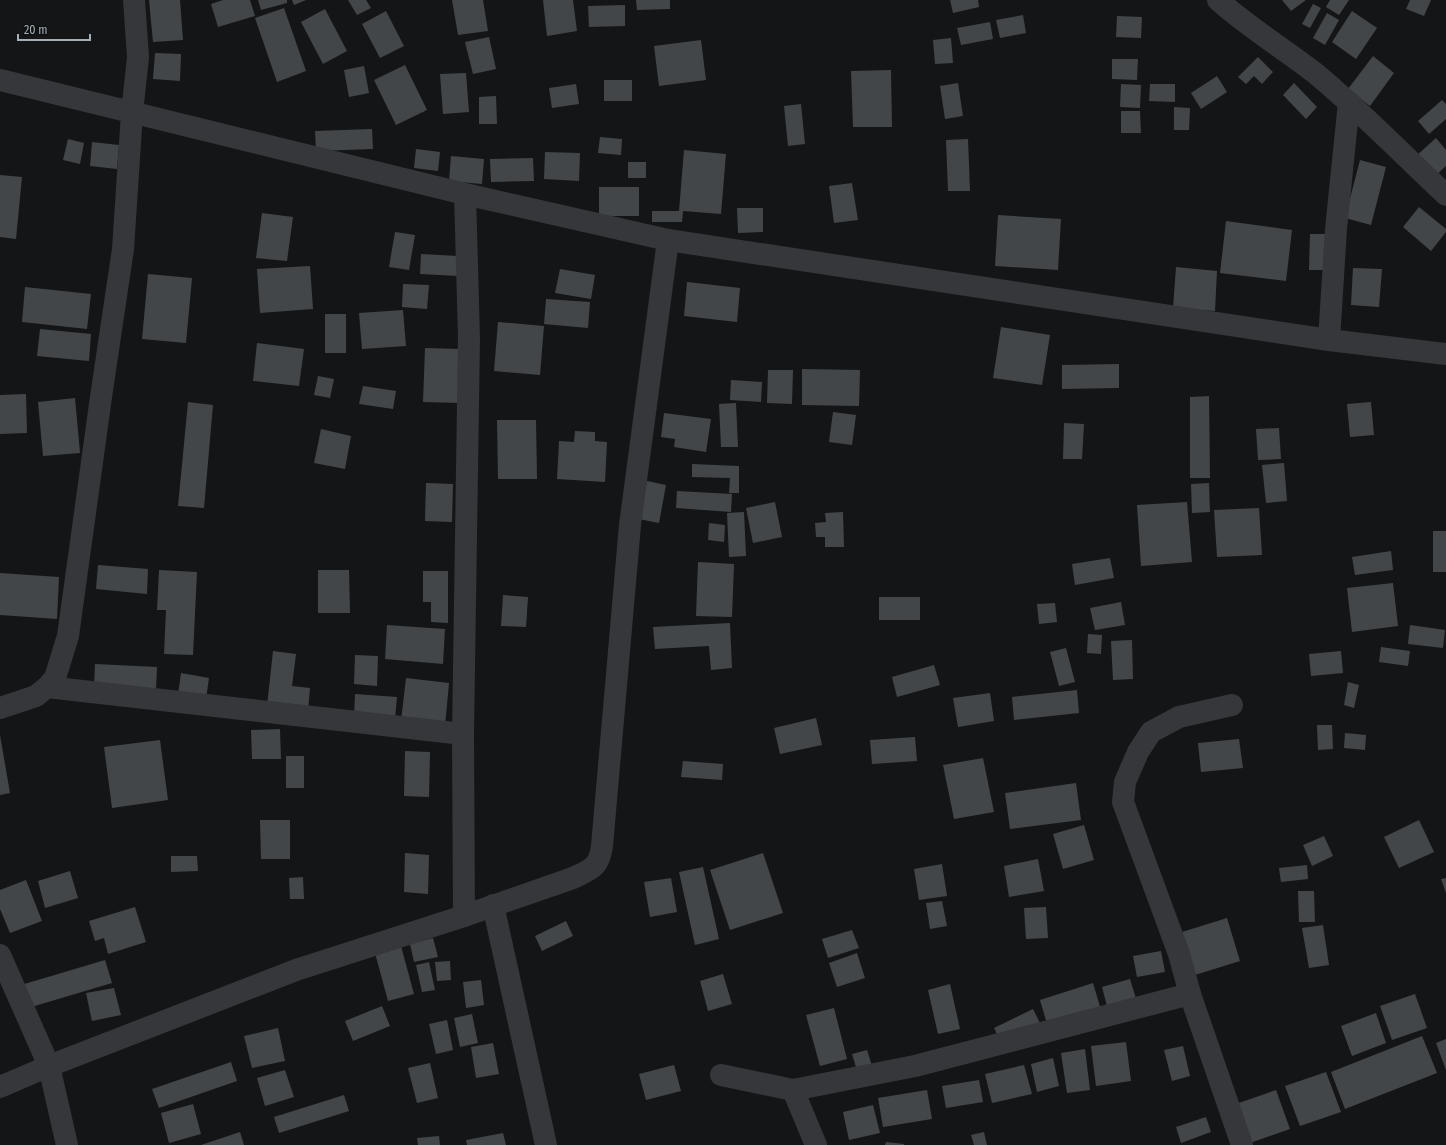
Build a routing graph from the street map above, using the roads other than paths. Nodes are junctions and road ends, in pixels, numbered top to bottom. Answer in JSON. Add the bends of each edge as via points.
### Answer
{"nodes":[{"id":1,"x":134,"y":0,"type":"edge"},
{"id":2,"x":1218,"y":0,"type":"edge"},
{"id":3,"x":0,"y":80,"type":"edge"},
{"id":4,"x":1349,"y":102,"type":"junction"},
{"id":5,"x":132,"y":113,"type":"junction"},
{"id":6,"x":465,"y":194,"type":"junction"},
{"id":7,"x":1446,"y":195,"type":"edge"},
{"id":8,"x":668,"y":240,"type":"junction"},
{"id":9,"x":1329,"y":340,"type":"junction"},
{"id":10,"x":1446,"y":354,"type":"edge"},
{"id":11,"x":46,"y":687,"type":"junction"},
{"id":12,"x":1232,"y":705,"type":"dead end"},
{"id":13,"x":0,"y":708,"type":"edge"},
{"id":14,"x":463,"y":734,"type":"junction"},
{"id":15,"x":493,"y":905,"type":"junction"},
{"id":16,"x":464,"y":916,"type":"junction"},
{"id":17,"x":0,"y":955,"type":"edge"},
{"id":18,"x":1190,"y":994,"type":"junction"},
{"id":19,"x":49,"y":1066,"type":"junction"},
{"id":20,"x":721,"y":1075,"type":"dead end"},
{"id":21,"x":0,"y":1087,"type":"edge"},
{"id":22,"x":793,"y":1090,"type":"junction"},
{"id":23,"x":67,"y":1145,"type":"edge"},
{"id":24,"x":546,"y":1145,"type":"edge"},
{"id":25,"x":816,"y":1145,"type":"edge"},
{"id":26,"x":1242,"y":1145,"type":"edge"}],
"edges":[{"from":1,"to":5,"type":"street","via":[[138,57]]},
{"from":2,"to":4,"type":"street"},
{"from":3,"to":5,"type":"street"},
{"from":4,"to":7,"type":"street"},
{"from":4,"to":9,"type":"street","via":[[1336,229]]},
{"from":5,"to":6,"type":"street"},
{"from":5,"to":11,"type":"street","via":[[123,249],[100,396],[68,636],[55,678]]},
{"from":6,"to":8,"type":"street"},
{"from":6,"to":14,"type":"street","via":[[469,338]]},
{"from":8,"to":9,"type":"street"},
{"from":8,"to":15,"type":"street","via":[[630,525],[601,857],[597,864],[584,873]]},
{"from":9,"to":10,"type":"street"},
{"from":11,"to":13,"type":"street","via":[[36,696]]},
{"from":11,"to":14,"type":"street"},
{"from":12,"to":18,"type":"street","via":[[1178,717],[1151,732],[1138,752],[1125,782],[1123,802],[1179,954]]},
{"from":14,"to":16,"type":"street"},
{"from":15,"to":16,"type":"street"},
{"from":15,"to":24,"type":"street"},
{"from":16,"to":19,"type":"street","via":[[296,970]]},
{"from":17,"to":19,"type":"street"},
{"from":18,"to":22,"type":"street","via":[[915,1066]]},
{"from":18,"to":26,"type":"street"},
{"from":19,"to":21,"type":"street"},
{"from":19,"to":23,"type":"street"},
{"from":20,"to":22,"type":"street"},
{"from":22,"to":25,"type":"street"}]}
